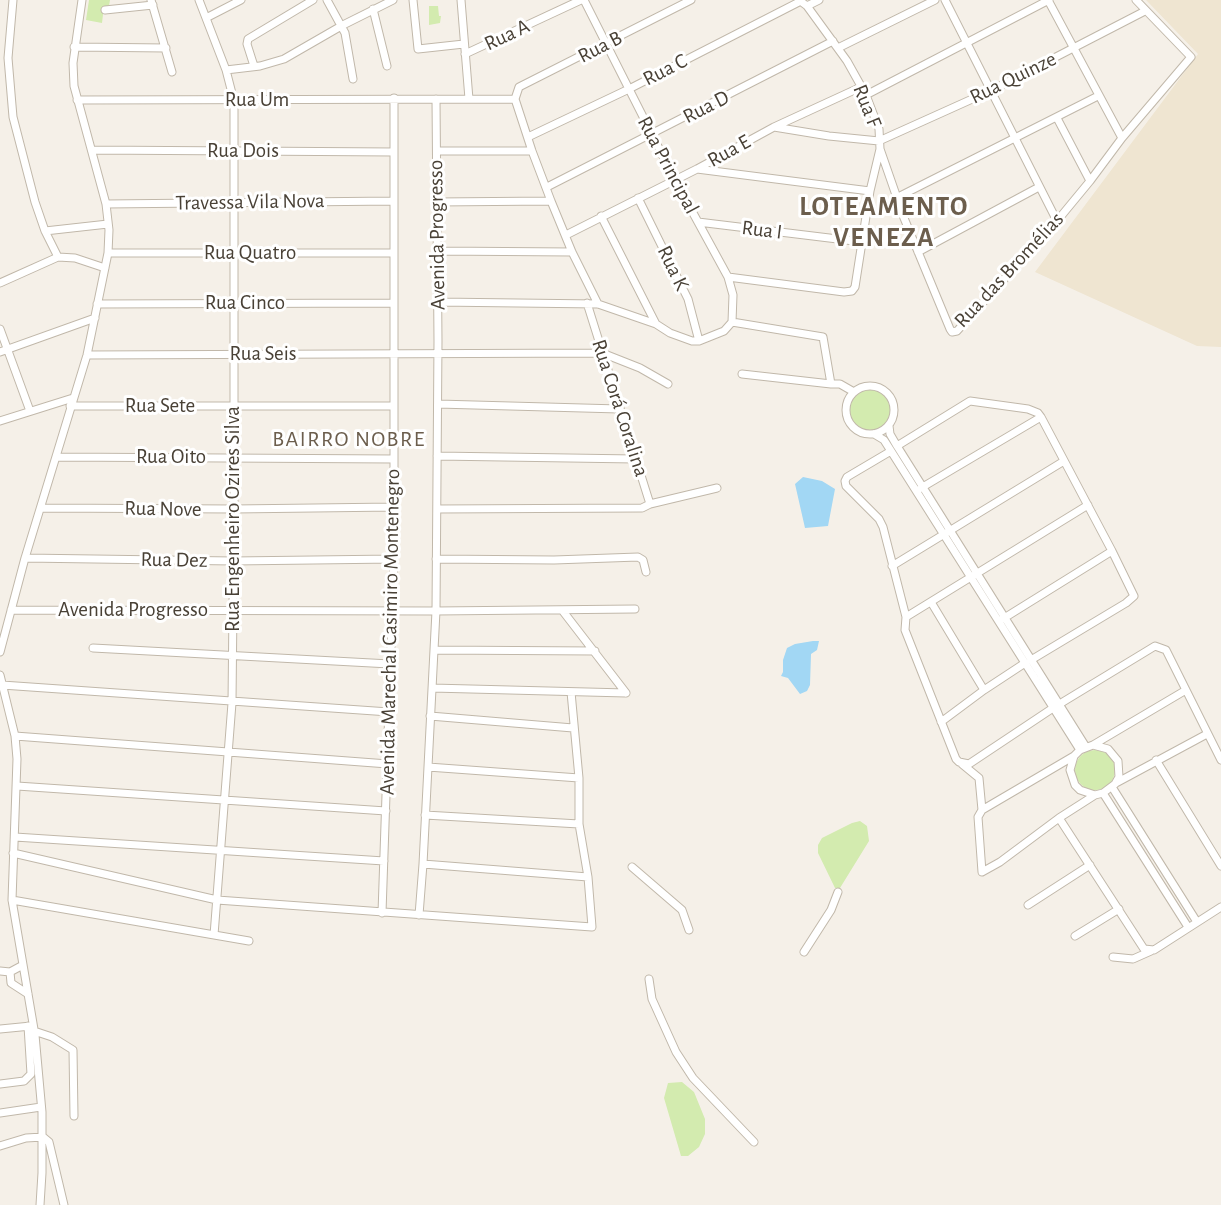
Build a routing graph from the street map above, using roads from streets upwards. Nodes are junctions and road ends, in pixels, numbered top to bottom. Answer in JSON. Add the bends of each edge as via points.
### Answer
{"nodes":[{"id":1,"x":14,"y":0,"type":"edge"},
{"id":2,"x":82,"y":0,"type":"edge"},
{"id":3,"x":199,"y":0,"type":"edge"},
{"id":4,"x":241,"y":0,"type":"edge"},
{"id":5,"x":313,"y":0,"type":"edge"},
{"id":6,"x":327,"y":0,"type":"edge"},
{"id":7,"x":393,"y":0,"type":"edge"},
{"id":8,"x":413,"y":0,"type":"edge"},
{"id":9,"x":460,"y":0,"type":"edge"},
{"id":10,"x":583,"y":0,"type":"edge"},
{"id":11,"x":691,"y":0,"type":"edge"},
{"id":12,"x":819,"y":0,"type":"edge"},
{"id":13,"x":935,"y":0,"type":"edge"},
{"id":14,"x":945,"y":0,"type":"edge"},
{"id":15,"x":1048,"y":0,"type":"edge"},
{"id":16,"x":1136,"y":0,"type":"edge"},
{"id":17,"x":802,"y":2,"type":"edge"},
{"id":18,"x":152,"y":3,"type":"edge"},
{"id":19,"x":373,"y":9,"type":"junction"},
{"id":20,"x":105,"y":10,"type":"dead end"},
{"id":21,"x":1145,"y":11,"type":"junction"},
{"id":22,"x":206,"y":18,"type":"junction"},
{"id":23,"x":343,"y":25,"type":"junction"},
{"id":24,"x":833,"y":41,"type":"junction"},
{"id":25,"x":967,"y":43,"type":"junction"},
{"id":26,"x":464,"y":44,"type":"junction"},
{"id":27,"x":606,"y":45,"type":"junction"},
{"id":28,"x":74,"y":47,"type":"junction"},
{"id":29,"x":166,"y":48,"type":"junction"},
{"id":30,"x":838,"y":48,"type":"junction"},
{"id":31,"x":1074,"y":48,"type":"junction"},
{"id":32,"x":465,"y":54,"type":"junction"},
{"id":33,"x":254,"y":66,"type":"junction"},
{"id":34,"x":387,"y":66,"type":"dead end"},
{"id":35,"x":226,"y":70,"type":"junction"},
{"id":36,"x":172,"y":72,"type":"dead end"},
{"id":37,"x":353,"y":79,"type":"dead end"},
{"id":38,"x":861,"y":87,"type":"junction"},
{"id":39,"x":629,"y":89,"type":"junction"},
{"id":40,"x":990,"y":91,"type":"junction"},
{"id":41,"x":866,"y":95,"type":"junction"},
{"id":42,"x":1098,"y":96,"type":"junction"},
{"id":43,"x":394,"y":98,"type":"junction"},
{"id":44,"x":436,"y":99,"type":"junction"},
{"id":45,"x":469,"y":99,"type":"junction"},
{"id":46,"x":514,"y":99,"type":"junction"},
{"id":47,"x":77,"y":100,"type":"junction"},
{"id":48,"x":234,"y":101,"type":"junction"},
{"id":49,"x":1057,"y":118,"type":"junction"},
{"id":50,"x":774,"y":127,"type":"junction"},
{"id":51,"x":652,"y":135,"type":"junction"},
{"id":52,"x":528,"y":137,"type":"junction"},
{"id":53,"x":1014,"y":138,"type":"junction"},
{"id":54,"x":1122,"y":138,"type":"junction"},
{"id":55,"x":880,"y":145,"type":"junction"},
{"id":56,"x":92,"y":150,"type":"junction"},
{"id":57,"x":532,"y":151,"type":"junction"},
{"id":58,"x":233,"y":152,"type":"junction"},
{"id":59,"x":394,"y":152,"type":"junction"},
{"id":60,"x":437,"y":152,"type":"junction"},
{"id":61,"x":697,"y":169,"type":"junction"},
{"id":62,"x":675,"y":180,"type":"junction"},
{"id":63,"x":1090,"y":181,"type":"junction"},
{"id":64,"x":547,"y":187,"type":"junction"},
{"id":65,"x":1039,"y":187,"type":"junction"},
{"id":66,"x":870,"y":190,"type":"junction"},
{"id":67,"x":638,"y":198,"type":"junction"},
{"id":68,"x":896,"y":198,"type":"junction"},
{"id":69,"x":234,"y":201,"type":"junction"},
{"id":70,"x":394,"y":201,"type":"junction"},
{"id":71,"x":551,"y":201,"type":"junction"},
{"id":72,"x":437,"y":202,"type":"junction"},
{"id":73,"x":106,"y":204,"type":"junction"},
{"id":74,"x":602,"y":216,"type":"junction"},
{"id":75,"x":1057,"y":221,"type":"junction"},
{"id":76,"x":698,"y":222,"type":"junction"},
{"id":77,"x":108,"y":224,"type":"junction"},
{"id":78,"x":45,"y":231,"type":"junction"},
{"id":79,"x":566,"y":235,"type":"junction"},
{"id":80,"x":862,"y":242,"type":"junction"},
{"id":81,"x":438,"y":251,"type":"junction"},
{"id":82,"x":233,"y":252,"type":"junction"},
{"id":83,"x":572,"y":252,"type":"junction"},
{"id":84,"x":918,"y":252,"type":"junction"},
{"id":85,"x":108,"y":253,"type":"junction"},
{"id":86,"x":393,"y":253,"type":"junction"},
{"id":87,"x":58,"y":257,"type":"junction"},
{"id":88,"x":105,"y":268,"type":"junction"},
{"id":89,"x":728,"y":277,"type":"junction"},
{"id":90,"x":0,"y":283,"type":"edge"},
{"id":91,"x":438,"y":302,"type":"junction"},
{"id":92,"x":234,"y":303,"type":"junction"},
{"id":93,"x":393,"y":303,"type":"junction"},
{"id":94,"x":587,"y":303,"type":"junction"},
{"id":95,"x":97,"y":304,"type":"junction"},
{"id":96,"x":598,"y":304,"type":"junction"},
{"id":97,"x":95,"y":318,"type":"junction"},
{"id":98,"x":732,"y":322,"type":"junction"},
{"id":99,"x":656,"y":324,"type":"junction"},
{"id":100,"x":0,"y":329,"type":"edge"},
{"id":101,"x":699,"y":341,"type":"junction"},
{"id":102,"x":8,"y":349,"type":"junction"},
{"id":103,"x":0,"y":352,"type":"edge"},
{"id":104,"x":602,"y":353,"type":"junction"},
{"id":105,"x":233,"y":354,"type":"junction"},
{"id":106,"x":87,"y":355,"type":"junction"},
{"id":107,"x":393,"y":355,"type":"junction"},
{"id":108,"x":438,"y":355,"type":"junction"},
{"id":109,"x":742,"y":374,"type":"dead end"},
{"id":110,"x":668,"y":384,"type":"dead end"},
{"id":111,"x":831,"y":384,"type":"junction"},
{"id":112,"x":854,"y":392,"type":"junction"},
{"id":113,"x":72,"y":402,"type":"junction"},
{"id":114,"x":438,"y":404,"type":"junction"},
{"id":115,"x":394,"y":406,"type":"junction"},
{"id":116,"x":233,"y":407,"type":"junction"},
{"id":117,"x":619,"y":409,"type":"junction"},
{"id":118,"x":30,"y":411,"type":"junction"},
{"id":119,"x":1041,"y":417,"type":"junction"},
{"id":120,"x":0,"y":421,"type":"edge"},
{"id":121,"x":889,"y":426,"type":"junction"},
{"id":122,"x":874,"y":434,"type":"junction"},
{"id":123,"x":894,"y":449,"type":"junction"},
{"id":124,"x":437,"y":456,"type":"junction"},
{"id":125,"x":56,"y":457,"type":"junction"},
{"id":126,"x":232,"y":458,"type":"junction"},
{"id":127,"x":394,"y":459,"type":"junction"},
{"id":128,"x":635,"y":459,"type":"junction"},
{"id":129,"x":1064,"y":461,"type":"junction"},
{"id":130,"x":717,"y":488,"type":"dead end"},
{"id":131,"x":920,"y":489,"type":"junction"},
{"id":132,"x":650,"y":504,"type":"junction"},
{"id":133,"x":1088,"y":505,"type":"junction"},
{"id":134,"x":394,"y":507,"type":"junction"},
{"id":135,"x":41,"y":508,"type":"junction"},
{"id":136,"x":436,"y":509,"type":"junction"},
{"id":137,"x":234,"y":510,"type":"junction"},
{"id":138,"x":947,"y":533,"type":"junction"},
{"id":139,"x":1112,"y":551,"type":"junction"},
{"id":140,"x":25,"y":558,"type":"junction"},
{"id":141,"x":394,"y":559,"type":"junction"},
{"id":142,"x":436,"y":559,"type":"junction"},
{"id":143,"x":233,"y":561,"type":"junction"},
{"id":144,"x":892,"y":566,"type":"junction"},
{"id":145,"x":646,"y":572,"type":"dead end"},
{"id":146,"x":974,"y":575,"type":"junction"},
{"id":147,"x":931,"y":602,"type":"junction"},
{"id":148,"x":635,"y":609,"type":"dead end"},
{"id":149,"x":11,"y":610,"type":"junction"},
{"id":150,"x":233,"y":610,"type":"junction"},
{"id":151,"x":562,"y":610,"type":"junction"},
{"id":152,"x":393,"y":611,"type":"junction"},
{"id":153,"x":436,"y":611,"type":"junction"},
{"id":154,"x":906,"y":617,"type":"junction"},
{"id":155,"x":1001,"y":619,"type":"junction"},
{"id":156,"x":93,"y":648,"type":"dead end"},
{"id":157,"x":434,"y":650,"type":"junction"},
{"id":158,"x":595,"y":651,"type":"junction"},
{"id":159,"x":0,"y":652,"type":"edge"},
{"id":160,"x":233,"y":657,"type":"junction"},
{"id":161,"x":1028,"y":662,"type":"junction"},
{"id":162,"x":390,"y":664,"type":"junction"},
{"id":163,"x":0,"y":675,"type":"edge"},
{"id":164,"x":2,"y":685,"type":"junction"},
{"id":165,"x":432,"y":688,"type":"junction"},
{"id":166,"x":984,"y":690,"type":"junction"},
{"id":167,"x":1186,"y":690,"type":"junction"},
{"id":168,"x":571,"y":692,"type":"junction"},
{"id":169,"x":232,"y":703,"type":"junction"},
{"id":170,"x":1056,"y":706,"type":"junction"},
{"id":171,"x":390,"y":712,"type":"junction"},
{"id":172,"x":430,"y":716,"type":"junction"},
{"id":173,"x":941,"y":722,"type":"junction"},
{"id":174,"x":573,"y":728,"type":"junction"},
{"id":175,"x":1206,"y":734,"type":"junction"},
{"id":176,"x":15,"y":736,"type":"junction"},
{"id":177,"x":1083,"y":749,"type":"junction"},
{"id":178,"x":228,"y":752,"type":"junction"},
{"id":179,"x":1156,"y":760,"type":"junction"},
{"id":180,"x":1221,"y":760,"type":"edge"},
{"id":181,"x":959,"y":762,"type":"junction"},
{"id":182,"x":388,"y":765,"type":"junction"},
{"id":183,"x":428,"y":767,"type":"junction"},
{"id":184,"x":579,"y":778,"type":"junction"},
{"id":185,"x":1114,"y":785,"type":"junction"},
{"id":186,"x":17,"y":786,"type":"junction"},
{"id":187,"x":1099,"y":794,"type":"junction"},
{"id":188,"x":224,"y":801,"type":"junction"},
{"id":189,"x":982,"y":810,"type":"junction"},
{"id":190,"x":386,"y":811,"type":"junction"},
{"id":191,"x":425,"y":815,"type":"junction"},
{"id":192,"x":1059,"y":818,"type":"junction"},
{"id":193,"x":579,"y":824,"type":"junction"},
{"id":194,"x":15,"y":837,"type":"junction"},
{"id":195,"x":221,"y":852,"type":"junction"},
{"id":196,"x":13,"y":853,"type":"junction"},
{"id":197,"x":384,"y":861,"type":"junction"},
{"id":198,"x":423,"y":864,"type":"junction"},
{"id":199,"x":1090,"y":865,"type":"junction"},
{"id":200,"x":1221,"y":866,"type":"edge"},
{"id":201,"x":632,"y":867,"type":"dead end"},
{"id":202,"x":588,"y":877,"type":"junction"},
{"id":203,"x":838,"y":892,"type":"dead end"},
{"id":204,"x":12,"y":900,"type":"junction"},
{"id":205,"x":217,"y":900,"type":"junction"},
{"id":206,"x":1028,"y":905,"type":"dead end"},
{"id":207,"x":1221,"y":908,"type":"edge"},
{"id":208,"x":1119,"y":909,"type":"junction"},
{"id":209,"x":382,"y":913,"type":"junction"},
{"id":210,"x":419,"y":915,"type":"junction"},
{"id":211,"x":1197,"y":922,"type":"junction"},
{"id":212,"x":1188,"y":927,"type":"junction"},
{"id":213,"x":689,"y":930,"type":"dead end"},
{"id":214,"x":214,"y":936,"type":"junction"},
{"id":215,"x":1075,"y":936,"type":"dead end"},
{"id":216,"x":249,"y":941,"type":"dead end"},
{"id":217,"x":1151,"y":951,"type":"junction"},
{"id":218,"x":804,"y":952,"type":"dead end"},
{"id":219,"x":1113,"y":957,"type":"dead end"},
{"id":220,"x":23,"y":965,"type":"junction"},
{"id":221,"x":0,"y":971,"type":"edge"},
{"id":222,"x":10,"y":972,"type":"junction"},
{"id":223,"x":649,"y":979,"type":"dead end"},
{"id":224,"x":28,"y":994,"type":"junction"},
{"id":225,"x":32,"y":1028,"type":"junction"},
{"id":226,"x":0,"y":1029,"type":"edge"},
{"id":227,"x":0,"y":1084,"type":"edge"},
{"id":228,"x":41,"y":1107,"type":"junction"},
{"id":229,"x":0,"y":1113,"type":"edge"},
{"id":230,"x":74,"y":1116,"type":"dead end"},
{"id":231,"x":43,"y":1137,"type":"junction"},
{"id":232,"x":754,"y":1142,"type":"dead end"},
{"id":233,"x":0,"y":1146,"type":"edge"},
{"id":234,"x":40,"y":1205,"type":"edge"},
{"id":235,"x":64,"y":1205,"type":"edge"}],
"edges":[{"from":1,"to":78,"type":"street","via":[[8,58],[13,117]]},
{"from":2,"to":28,"type":"street"},
{"from":3,"to":22,"type":"street","name":"Rua Engenheiro Ozires Silva"},
{"from":4,"to":22,"type":"street"},
{"from":5,"to":33,"type":"street","via":[[248,39]]},
{"from":6,"to":23,"type":"street"},
{"from":7,"to":19,"type":"street"},
{"from":8,"to":26,"type":"street","via":[[418,49]]},
{"from":9,"to":26,"type":"street"},
{"from":10,"to":27,"type":"street","name":"Rua Principal"},
{"from":10,"to":32,"type":"street","name":"Rua A"},
{"from":11,"to":27,"type":"street","name":"Rua B"},
{"from":12,"to":17,"type":"street","name":"Rua C"},
{"from":13,"to":30,"type":"street"},
{"from":14,"to":25,"type":"street"},
{"from":15,"to":25,"type":"street"},
{"from":15,"to":31,"type":"street"},
{"from":16,"to":21,"type":"street"},
{"from":17,"to":24,"type":"street","name":"Rua F"},
{"from":17,"to":39,"type":"street","name":"Rua C"},
{"from":18,"to":20,"type":"street"},
{"from":18,"to":29,"type":"street"},
{"from":19,"to":23,"type":"street"},
{"from":19,"to":34,"type":"street"},
{"from":21,"to":31,"type":"street","name":"Rua Quinze"},
{"from":21,"to":54,"type":"street","name":"Rua das Bromélias","via":[[1191,57]]},
{"from":22,"to":35,"type":"street","name":"Rua Engenheiro Ozires Silva"},
{"from":23,"to":33,"type":"street","via":[[284,59]]},
{"from":23,"to":37,"type":"street"},
{"from":24,"to":30,"type":"street","name":"Rua F"},
{"from":24,"to":51,"type":"street","name":"Rua D"},
{"from":25,"to":40,"type":"street"},
{"from":25,"to":41,"type":"street"},
{"from":26,"to":32,"type":"street"},
{"from":27,"to":39,"type":"street","name":"Rua Principal"},
{"from":27,"to":46,"type":"street","name":"Rua B","via":[[519,87]]},
{"from":28,"to":29,"type":"street"},
{"from":28,"to":47,"type":"street"},
{"from":29,"to":36,"type":"street"},
{"from":30,"to":38,"type":"street","name":"Rua F"},
{"from":31,"to":40,"type":"street","name":"Rua Quinze"},
{"from":31,"to":42,"type":"street"},
{"from":32,"to":45,"type":"street"},
{"from":33,"to":35,"type":"street"},
{"from":35,"to":48,"type":"street","name":"Rua Engenheiro Ozires Silva"},
{"from":38,"to":41,"type":"street","name":"Rua F"},
{"from":38,"to":50,"type":"street","name":"Rua E"},
{"from":39,"to":51,"type":"street","name":"Rua Principal"},
{"from":39,"to":52,"type":"street","name":"Rua C"},
{"from":40,"to":53,"type":"street"},
{"from":40,"to":55,"type":"street","name":"Rua Quinze"},
{"from":41,"to":55,"type":"street","name":"Rua F","via":[[878,123]]},
{"from":42,"to":49,"type":"street"},
{"from":42,"to":54,"type":"street"},
{"from":43,"to":44,"type":"street","name":"Rua Um"},
{"from":43,"to":48,"type":"street","name":"Rua Um"},
{"from":43,"to":59,"type":"street","name":"Avenida Marechal Casimiro Montenegro"},
{"from":44,"to":45,"type":"street","name":"Rua Um"},
{"from":44,"to":60,"type":"street","name":"Avenida Progresso"},
{"from":45,"to":46,"type":"street"},
{"from":46,"to":52,"type":"street"},
{"from":47,"to":48,"type":"street","name":"Rua Um"},
{"from":47,"to":56,"type":"street"},
{"from":48,"to":58,"type":"street","name":"Rua Engenheiro Ozires Silva"},
{"from":49,"to":53,"type":"street"},
{"from":49,"to":63,"type":"street"},
{"from":50,"to":55,"type":"street"},
{"from":50,"to":61,"type":"street","name":"Rua E"},
{"from":51,"to":62,"type":"street","name":"Rua Principal"},
{"from":51,"to":64,"type":"street","name":"Rua D"},
{"from":52,"to":57,"type":"street"},
{"from":53,"to":65,"type":"street"},
{"from":53,"to":68,"type":"street"},
{"from":54,"to":63,"type":"street","name":"Rua das Bromélias"},
{"from":55,"to":66,"type":"street","name":"Rua F"},
{"from":55,"to":68,"type":"street","name":"Rua das Bromélias"},
{"from":56,"to":58,"type":"street","name":"Rua Dois"},
{"from":56,"to":73,"type":"street"},
{"from":57,"to":60,"type":"street"},
{"from":57,"to":64,"type":"street"},
{"from":58,"to":59,"type":"street","name":"Rua Dois"},
{"from":58,"to":69,"type":"street","name":"Rua Engenheiro Ozires Silva"},
{"from":59,"to":70,"type":"street","name":"Avenida Marechal Casimiro Montenegro"},
{"from":60,"to":72,"type":"street","name":"Avenida Progresso"},
{"from":61,"to":62,"type":"street","name":"Rua E"},
{"from":61,"to":66,"type":"street"},
{"from":62,"to":67,"type":"street","name":"Rua E"},
{"from":62,"to":76,"type":"street","name":"Rua Principal"},
{"from":63,"to":75,"type":"street","name":"Rua das Bromélias"},
{"from":64,"to":71,"type":"street"},
{"from":65,"to":75,"type":"street"},
{"from":65,"to":84,"type":"street"},
{"from":66,"to":80,"type":"street","name":"Rua F"},
{"from":67,"to":74,"type":"street","name":"Rua E"},
{"from":67,"to":101,"type":"street","name":"Rua K","via":[[688,299]]},
{"from":68,"to":84,"type":"street","name":"Rua das Bromélias"},
{"from":69,"to":70,"type":"street","name":"Travessa Vila Nova"},
{"from":69,"to":73,"type":"street","name":"Travessa Vila Nova"},
{"from":69,"to":82,"type":"street","name":"Rua Engenheiro Ozires Silva"},
{"from":70,"to":86,"type":"street","name":"Avenida Marechal Casimiro Montenegro"},
{"from":71,"to":72,"type":"street"},
{"from":71,"to":79,"type":"street"},
{"from":72,"to":81,"type":"street","name":"Avenida Progresso"},
{"from":73,"to":77,"type":"street"},
{"from":74,"to":79,"type":"street","name":"Rua E"},
{"from":74,"to":99,"type":"street"},
{"from":75,"to":84,"type":"street","name":"Rua das Bromélias","via":[[954,332]]},
{"from":76,"to":80,"type":"street","name":"Rua I"},
{"from":76,"to":89,"type":"street","name":"Rua Principal"},
{"from":77,"to":78,"type":"street"},
{"from":77,"to":85,"type":"street"},
{"from":78,"to":87,"type":"street"},
{"from":79,"to":83,"type":"street"},
{"from":80,"to":89,"type":"street","name":"Rua F","via":[[852,291]]},
{"from":81,"to":83,"type":"street"},
{"from":81,"to":91,"type":"street","name":"Avenida Progresso"},
{"from":82,"to":85,"type":"street","name":"Rua Quatro"},
{"from":82,"to":86,"type":"street","name":"Rua Quatro"},
{"from":82,"to":92,"type":"street","name":"Rua Engenheiro Ozires Silva"},
{"from":83,"to":96,"type":"street"},
{"from":85,"to":88,"type":"street"},
{"from":86,"to":93,"type":"street","name":"Avenida Marechal Casimiro Montenegro"},
{"from":87,"to":88,"type":"street"},
{"from":87,"to":90,"type":"street"},
{"from":88,"to":95,"type":"street"},
{"from":89,"to":98,"type":"street","name":"Rua Principal","via":[[733,295]]},
{"from":91,"to":94,"type":"street"},
{"from":91,"to":108,"type":"street","name":"Avenida Progresso"},
{"from":92,"to":93,"type":"street","name":"Rua Cinco"},
{"from":92,"to":95,"type":"street","name":"Rua Cinco"},
{"from":92,"to":105,"type":"street","name":"Rua Engenheiro Ozires Silva"},
{"from":93,"to":107,"type":"street","name":"Avenida Marechal Casimiro Montenegro"},
{"from":94,"to":96,"type":"street"},
{"from":94,"to":104,"type":"street","name":"Rua Corá Coralina"},
{"from":95,"to":97,"type":"street"},
{"from":96,"to":99,"type":"street"},
{"from":97,"to":102,"type":"street"},
{"from":97,"to":106,"type":"street"},
{"from":98,"to":101,"type":"street","via":[[724,331]]},
{"from":98,"to":111,"type":"street","via":[[824,337]]},
{"from":99,"to":101,"type":"street","via":[[677,336]]},
{"from":100,"to":102,"type":"street"},
{"from":102,"to":103,"type":"street"},
{"from":102,"to":118,"type":"street"},
{"from":104,"to":108,"type":"street","name":"Rua Seis"},
{"from":104,"to":110,"type":"street"},
{"from":104,"to":117,"type":"street","name":"Rua Corá Coralina"},
{"from":105,"to":106,"type":"street","name":"Rua Seis"},
{"from":105,"to":107,"type":"street","name":"Rua Seis"},
{"from":105,"to":116,"type":"street","name":"Rua Engenheiro Ozires Silva"},
{"from":106,"to":113,"type":"street"},
{"from":107,"to":108,"type":"street","name":"Rua Seis"},
{"from":107,"to":115,"type":"street","name":"Avenida Marechal Casimiro Montenegro"},
{"from":108,"to":114,"type":"street","name":"Avenida Progresso"},
{"from":109,"to":111,"type":"street"},
{"from":111,"to":112,"type":"street"},
{"from":112,"to":121,"type":"street","via":[[874,386],[888,394],[894,410]]},
{"from":112,"to":122,"type":"street","via":[[847,402],[847,419],[858,431]]},
{"from":113,"to":116,"type":"street","name":"Rua Sete"},
{"from":113,"to":118,"type":"street","name":"Rua Sete"},
{"from":113,"to":125,"type":"street"},
{"from":114,"to":117,"type":"street"},
{"from":114,"to":124,"type":"street","name":"Avenida Progresso"},
{"from":115,"to":116,"type":"street","name":"Rua Sete"},
{"from":115,"to":127,"type":"street","name":"Avenida Marechal Casimiro Montenegro"},
{"from":116,"to":126,"type":"street","name":"Rua Engenheiro Ozires Silva"},
{"from":117,"to":128,"type":"street","name":"Rua Corá Coralina"},
{"from":118,"to":120,"type":"street","name":"Rua Sete"},
{"from":119,"to":123,"type":"street","via":[[1028,409],[970,401]]},
{"from":119,"to":129,"type":"street"},
{"from":119,"to":131,"type":"street"},
{"from":121,"to":122,"type":"street"},
{"from":121,"to":123,"type":"street"},
{"from":122,"to":123,"type":"street"},
{"from":123,"to":131,"type":"street"},
{"from":123,"to":144,"type":"street","via":[[845,481],[879,519]]},
{"from":124,"to":128,"type":"street"},
{"from":124,"to":136,"type":"street","name":"Avenida Progresso"},
{"from":125,"to":126,"type":"street","name":"Rua Oito"},
{"from":125,"to":135,"type":"street"},
{"from":126,"to":127,"type":"street","name":"Rua Oito"},
{"from":126,"to":137,"type":"street","name":"Rua Engenheiro Ozires Silva"},
{"from":127,"to":134,"type":"street","name":"Avenida Marechal Casimiro Montenegro"},
{"from":128,"to":132,"type":"street","name":"Rua Corá Coralina"},
{"from":129,"to":133,"type":"street"},
{"from":129,"to":138,"type":"street"},
{"from":130,"to":132,"type":"street"},
{"from":131,"to":138,"type":"street"},
{"from":132,"to":136,"type":"street","name":"Rua Corá Coralina","via":[[642,508]]},
{"from":133,"to":139,"type":"street"},
{"from":133,"to":146,"type":"street"},
{"from":134,"to":137,"type":"street","name":"Rua Nove"},
{"from":134,"to":141,"type":"street","name":"Avenida Marechal Casimiro Montenegro"},
{"from":135,"to":137,"type":"street","name":"Rua Nove"},
{"from":135,"to":140,"type":"street"},
{"from":136,"to":142,"type":"street","name":"Avenida Progresso"},
{"from":137,"to":143,"type":"street","name":"Rua Engenheiro Ozires Silva"},
{"from":138,"to":144,"type":"street"},
{"from":138,"to":146,"type":"street"},
{"from":139,"to":155,"type":"street"},
{"from":139,"to":161,"type":"street","via":[[1134,596]]},
{"from":140,"to":143,"type":"street","name":"Rua Dez"},
{"from":140,"to":149,"type":"street"},
{"from":141,"to":143,"type":"street","name":"Rua Dez"},
{"from":141,"to":152,"type":"street","name":"Avenida Marechal Casimiro Montenegro"},
{"from":142,"to":145,"type":"street","via":[[638,556]]},
{"from":142,"to":153,"type":"street","name":"Avenida Progresso"},
{"from":143,"to":150,"type":"street","name":"Rua Engenheiro Ozires Silva"},
{"from":144,"to":154,"type":"street"},
{"from":146,"to":147,"type":"street"},
{"from":146,"to":155,"type":"street"},
{"from":147,"to":154,"type":"street"},
{"from":147,"to":166,"type":"street"},
{"from":148,"to":151,"type":"street","name":"Avenida Progresso"},
{"from":149,"to":150,"type":"street","name":"Avenida Progresso"},
{"from":149,"to":159,"type":"street"},
{"from":150,"to":152,"type":"street","name":"Avenida Progresso"},
{"from":150,"to":160,"type":"street","name":"Rua Engenheiro Ozires Silva"},
{"from":151,"to":153,"type":"street","name":"Avenida Progresso"},
{"from":151,"to":158,"type":"street"},
{"from":152,"to":153,"type":"street","name":"Avenida Progresso"},
{"from":152,"to":162,"type":"street","name":"Avenida Marechal Casimiro Montenegro"},
{"from":153,"to":157,"type":"street","name":"Avenida Progresso"},
{"from":154,"to":173,"type":"street","via":[[905,630]]},
{"from":155,"to":161,"type":"street"},
{"from":156,"to":160,"type":"street"},
{"from":157,"to":158,"type":"street"},
{"from":157,"to":165,"type":"street","name":"Avenida Progresso"},
{"from":158,"to":168,"type":"street","via":[[626,693]]},
{"from":160,"to":162,"type":"street"},
{"from":160,"to":169,"type":"street","name":"Rua Engenheiro Ozires Silva"},
{"from":161,"to":166,"type":"street"},
{"from":161,"to":170,"type":"street"},
{"from":162,"to":171,"type":"street","name":"Avenida Marechal Casimiro Montenegro"},
{"from":163,"to":164,"type":"street"},
{"from":164,"to":169,"type":"street"},
{"from":164,"to":176,"type":"street"},
{"from":165,"to":168,"type":"street"},
{"from":165,"to":172,"type":"street","name":"Avenida Progresso"},
{"from":166,"to":173,"type":"street"},
{"from":167,"to":170,"type":"street","via":[[1166,650],[1155,646]]},
{"from":167,"to":175,"type":"street"},
{"from":167,"to":177,"type":"street"},
{"from":168,"to":174,"type":"street"},
{"from":169,"to":171,"type":"street"},
{"from":169,"to":178,"type":"street","name":"Rua Engenheiro Ozires Silva"},
{"from":170,"to":177,"type":"street"},
{"from":170,"to":181,"type":"street","via":[[969,764]]},
{"from":171,"to":182,"type":"street","name":"Avenida Marechal Casimiro Montenegro"},
{"from":172,"to":174,"type":"street"},
{"from":172,"to":183,"type":"street","name":"Avenida Progresso"},
{"from":173,"to":181,"type":"street"},
{"from":174,"to":184,"type":"street"},
{"from":175,"to":179,"type":"street"},
{"from":175,"to":180,"type":"street"},
{"from":176,"to":178,"type":"street"},
{"from":176,"to":186,"type":"street"},
{"from":177,"to":185,"type":"street","via":[[1108,749],[1118,761],[1119,777]]},
{"from":177,"to":187,"type":"street","via":[[1070,770],[1075,785],[1088,794]]},
{"from":177,"to":189,"type":"street"},
{"from":178,"to":182,"type":"street"},
{"from":178,"to":188,"type":"street","name":"Rua Engenheiro Ozires Silva"},
{"from":179,"to":185,"type":"street"},
{"from":179,"to":200,"type":"street"},
{"from":181,"to":189,"type":"street","via":[[979,778]]},
{"from":182,"to":190,"type":"street","name":"Avenida Marechal Casimiro Montenegro"},
{"from":183,"to":184,"type":"street"},
{"from":183,"to":191,"type":"street","name":"Avenida Progresso"},
{"from":184,"to":193,"type":"street"},
{"from":185,"to":187,"type":"street"},
{"from":185,"to":211,"type":"street"},
{"from":186,"to":188,"type":"street"},
{"from":186,"to":194,"type":"street"},
{"from":187,"to":192,"type":"street"},
{"from":187,"to":212,"type":"street"},
{"from":188,"to":190,"type":"street"},
{"from":188,"to":195,"type":"street","name":"Rua Engenheiro Ozires Silva"},
{"from":189,"to":192,"type":"street","via":[[978,817],[982,872]]},
{"from":190,"to":197,"type":"street","name":"Avenida Marechal Casimiro Montenegro"},
{"from":191,"to":193,"type":"street"},
{"from":191,"to":198,"type":"street","name":"Avenida Progresso"},
{"from":192,"to":199,"type":"street"},
{"from":193,"to":202,"type":"street"},
{"from":194,"to":195,"type":"street"},
{"from":194,"to":196,"type":"street"},
{"from":195,"to":197,"type":"street"},
{"from":195,"to":205,"type":"street","name":"Rua Engenheiro Ozires Silva"},
{"from":196,"to":204,"type":"street"},
{"from":196,"to":205,"type":"street"},
{"from":197,"to":209,"type":"street","name":"Avenida Marechal Casimiro Montenegro"},
{"from":198,"to":202,"type":"street"},
{"from":198,"to":210,"type":"street","name":"Avenida Progresso"},
{"from":199,"to":206,"type":"street"},
{"from":199,"to":208,"type":"street"},
{"from":201,"to":213,"type":"street","via":[[682,910]]},
{"from":202,"to":210,"type":"street","via":[[592,927]]},
{"from":203,"to":218,"type":"street"},
{"from":204,"to":214,"type":"street"},
{"from":204,"to":220,"type":"street"},
{"from":205,"to":209,"type":"street"},
{"from":205,"to":214,"type":"street","name":"Rua Engenheiro Ozires Silva"},
{"from":207,"to":211,"type":"street"},
{"from":208,"to":215,"type":"street"},
{"from":208,"to":217,"type":"street","via":[[1142,947]]},
{"from":209,"to":210,"type":"street"},
{"from":211,"to":212,"type":"street"},
{"from":212,"to":217,"type":"street"},
{"from":214,"to":216,"type":"street"},
{"from":217,"to":219,"type":"street","via":[[1133,958]]},
{"from":220,"to":222,"type":"street"},
{"from":220,"to":224,"type":"street"},
{"from":221,"to":222,"type":"street"},
{"from":222,"to":224,"type":"street","via":[[11,983]]},
{"from":223,"to":232,"type":"street","via":[[652,999],[676,1052],[693,1078]]},
{"from":224,"to":225,"type":"street"},
{"from":225,"to":226,"type":"street"},
{"from":225,"to":227,"type":"street","via":[[32,1074],[24,1081]]},
{"from":225,"to":228,"type":"street"},
{"from":225,"to":230,"type":"street","via":[[72,1050]]},
{"from":228,"to":229,"type":"street"},
{"from":228,"to":231,"type":"street"},
{"from":231,"to":233,"type":"street"},
{"from":231,"to":234,"type":"street"},
{"from":231,"to":235,"type":"street","via":[[49,1142]]}]}
